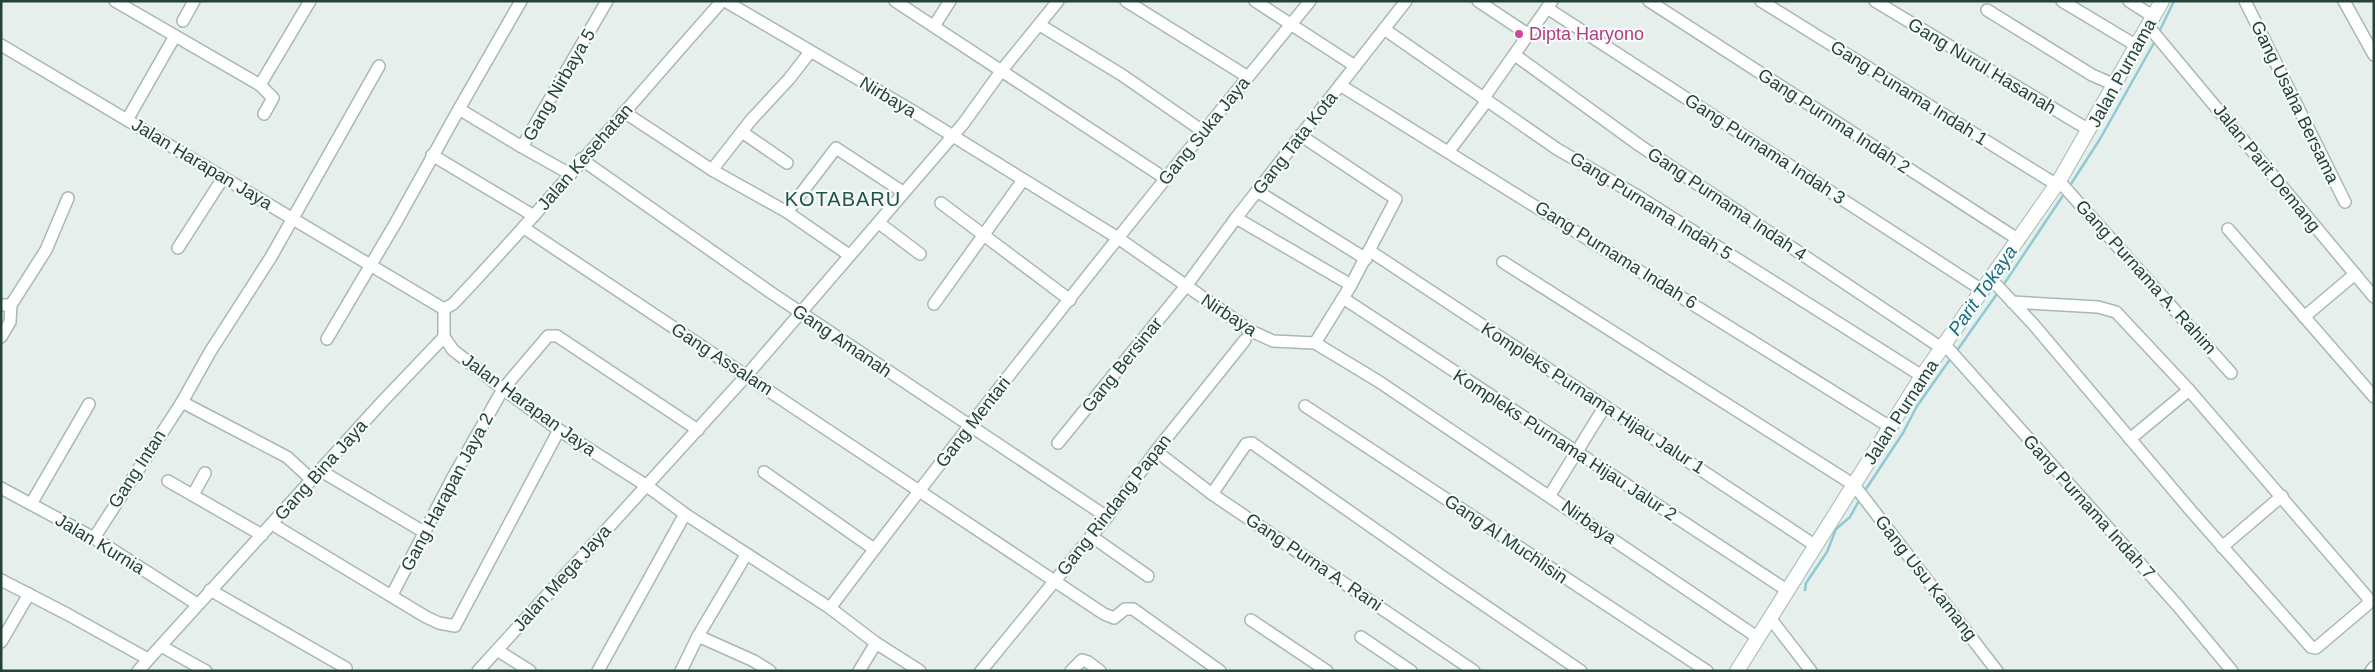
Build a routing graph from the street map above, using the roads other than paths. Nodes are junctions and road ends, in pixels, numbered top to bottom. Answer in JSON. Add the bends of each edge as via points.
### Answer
{"nodes":[{"id":1,"x":115,"y":1,"type":"edge"},
{"id":2,"x":194,"y":1,"type":"edge"},
{"id":3,"x":310,"y":1,"type":"edge"},
{"id":4,"x":521,"y":1,"type":"edge"},
{"id":5,"x":607,"y":1,"type":"edge"},
{"id":6,"x":723,"y":1,"type":"edge"},
{"id":7,"x":894,"y":1,"type":"edge"},
{"id":8,"x":950,"y":1,"type":"edge"},
{"id":9,"x":1058,"y":1,"type":"edge"},
{"id":10,"x":1126,"y":1,"type":"edge"},
{"id":11,"x":1256,"y":1,"type":"edge"},
{"id":12,"x":1310,"y":1,"type":"edge"},
{"id":13,"x":1406,"y":1,"type":"edge"},
{"id":14,"x":1478,"y":1,"type":"edge"},
{"id":15,"x":1649,"y":1,"type":"edge"},
{"id":16,"x":1761,"y":1,"type":"edge"},
{"id":17,"x":1875,"y":1,"type":"edge"},
{"id":18,"x":2062,"y":1,"type":"edge"},
{"id":19,"x":2129,"y":1,"type":"edge"},
{"id":20,"x":2162,"y":1,"type":"edge"},
{"id":21,"x":2245,"y":1,"type":"edge"},
{"id":22,"x":2344,"y":1,"type":"edge"},
{"id":23,"x":1550,"y":3,"type":"edge"},
{"id":24,"x":1987,"y":10,"type":"dead end"},
{"id":25,"x":183,"y":21,"type":"dead end"},
{"id":26,"x":1040,"y":25,"type":"junction"},
{"id":27,"x":1291,"y":25,"type":"junction"},
{"id":28,"x":934,"y":26,"type":"junction"},
{"id":29,"x":2154,"y":28,"type":"junction"},
{"id":30,"x":1384,"y":30,"type":"junction"},
{"id":31,"x":175,"y":36,"type":"junction"},
{"id":32,"x":1529,"y":36,"type":"junction"},
{"id":33,"x":1,"y":45,"type":"edge"},
{"id":34,"x":2137,"y":46,"type":"junction"},
{"id":35,"x":810,"y":52,"type":"junction"},
{"id":36,"x":1515,"y":55,"type":"junction"},
{"id":37,"x":2374,"y":56,"type":"edge"},
{"id":38,"x":379,"y":66,"type":"dead end"},
{"id":39,"x":1355,"y":66,"type":"junction"},
{"id":40,"x":1002,"y":70,"type":"junction"},
{"id":41,"x":1248,"y":77,"type":"junction"},
{"id":42,"x":260,"y":85,"type":"junction"},
{"id":43,"x":1340,"y":85,"type":"junction"},
{"id":44,"x":2114,"y":86,"type":"junction"},
{"id":45,"x":1484,"y":101,"type":"junction"},
{"id":46,"x":459,"y":109,"type":"junction"},
{"id":47,"x":624,"y":112,"type":"junction"},
{"id":48,"x":264,"y":114,"type":"dead end"},
{"id":49,"x":127,"y":120,"type":"junction"},
{"id":50,"x":2090,"y":130,"type":"junction"},
{"id":51,"x":742,"y":132,"type":"junction"},
{"id":52,"x":1204,"y":132,"type":"junction"},
{"id":53,"x":951,"y":136,"type":"junction"},
{"id":54,"x":1300,"y":136,"type":"junction"},
{"id":55,"x":522,"y":146,"type":"junction"},
{"id":56,"x":1449,"y":151,"type":"junction"},
{"id":57,"x":432,"y":155,"type":"junction"},
{"id":58,"x":581,"y":159,"type":"junction"},
{"id":59,"x":787,"y":163,"type":"dead end"},
{"id":60,"x":712,"y":170,"type":"junction"},
{"id":61,"x":570,"y":174,"type":"junction"},
{"id":62,"x":223,"y":178,"type":"junction"},
{"id":63,"x":1166,"y":178,"type":"junction"},
{"id":64,"x":1023,"y":180,"type":"junction"},
{"id":65,"x":2063,"y":186,"type":"junction"},
{"id":66,"x":1257,"y":191,"type":"junction"},
{"id":67,"x":903,"y":192,"type":"junction"},
{"id":68,"x":68,"y":198,"type":"dead end"},
{"id":69,"x":2345,"y":202,"type":"dead end"},
{"id":70,"x":941,"y":203,"type":"dead end"},
{"id":71,"x":787,"y":212,"type":"junction"},
{"id":72,"x":534,"y":216,"type":"junction"},
{"id":73,"x":1236,"y":218,"type":"junction"},
{"id":74,"x":293,"y":219,"type":"junction"},
{"id":75,"x":879,"y":223,"type":"junction"},
{"id":76,"x":524,"y":228,"type":"junction"},
{"id":77,"x":2228,"y":229,"type":"dead end"},
{"id":78,"x":983,"y":234,"type":"junction"},
{"id":79,"x":1118,"y":238,"type":"junction"},
{"id":80,"x":2019,"y":240,"type":"junction"},
{"id":81,"x":178,"y":248,"type":"dead end"},
{"id":82,"x":920,"y":254,"type":"dead end"},
{"id":83,"x":850,"y":255,"type":"junction"},
{"id":84,"x":1368,"y":255,"type":"junction"},
{"id":85,"x":1503,"y":262,"type":"dead end"},
{"id":86,"x":369,"y":264,"type":"junction"},
{"id":87,"x":2355,"y":274,"type":"junction"},
{"id":88,"x":1994,"y":282,"type":"junction"},
{"id":89,"x":1351,"y":285,"type":"junction"},
{"id":90,"x":1186,"y":286,"type":"junction"},
{"id":91,"x":1982,"y":290,"type":"junction"},
{"id":92,"x":2374,"y":297,"type":"edge"},
{"id":93,"x":1343,"y":298,"type":"junction"},
{"id":94,"x":2009,"y":298,"type":"junction"},
{"id":95,"x":1070,"y":300,"type":"junction"},
{"id":96,"x":934,"y":304,"type":"dead end"},
{"id":97,"x":6,"y":305,"type":"edge"},
{"id":98,"x":444,"y":309,"type":"junction"},
{"id":99,"x":800,"y":312,"type":"junction"},
{"id":100,"x":2304,"y":317,"type":"junction"},
{"id":101,"x":1248,"y":336,"type":"junction"},
{"id":102,"x":1,"y":337,"type":"edge"},
{"id":103,"x":444,"y":337,"type":"junction"},
{"id":104,"x":326,"y":339,"type":"dead end"},
{"id":105,"x":1314,"y":343,"type":"junction"},
{"id":106,"x":1949,"y":350,"type":"junction"},
{"id":107,"x":2231,"y":373,"type":"dead end"},
{"id":108,"x":747,"y":375,"type":"junction"},
{"id":109,"x":1922,"y":376,"type":"junction"},
{"id":110,"x":503,"y":389,"type":"junction"},
{"id":111,"x":2189,"y":390,"type":"junction"},
{"id":112,"x":2374,"y":398,"type":"edge"},
{"id":113,"x":182,"y":402,"type":"junction"},
{"id":114,"x":89,"y":404,"type":"dead end"},
{"id":115,"x":1305,"y":406,"type":"dead end"},
{"id":116,"x":1605,"y":406,"type":"junction"},
{"id":117,"x":1890,"y":426,"type":"junction"},
{"id":118,"x":969,"y":427,"type":"junction"},
{"id":119,"x":560,"y":430,"type":"junction"},
{"id":120,"x":698,"y":430,"type":"junction"},
{"id":121,"x":2130,"y":439,"type":"junction"},
{"id":122,"x":1058,"y":443,"type":"dead end"},
{"id":123,"x":1156,"y":451,"type":"junction"},
{"id":124,"x":1577,"y":453,"type":"junction"},
{"id":125,"x":321,"y":471,"type":"junction"},
{"id":126,"x":764,"y":472,"type":"dead end"},
{"id":127,"x":205,"y":473,"type":"dead end"},
{"id":128,"x":312,"y":480,"type":"junction"},
{"id":129,"x":168,"y":481,"type":"dead end"},
{"id":130,"x":647,"y":486,"type":"junction"},
{"id":131,"x":919,"y":490,"type":"junction"},
{"id":132,"x":1860,"y":492,"type":"junction"},
{"id":133,"x":3,"y":493,"type":"edge"},
{"id":134,"x":1212,"y":494,"type":"junction"},
{"id":135,"x":193,"y":495,"type":"junction"},
{"id":136,"x":1550,"y":495,"type":"junction"},
{"id":137,"x":2282,"y":496,"type":"junction"},
{"id":138,"x":31,"y":504,"type":"junction"},
{"id":139,"x":685,"y":514,"type":"junction"},
{"id":140,"x":1107,"y":518,"type":"junction"},
{"id":141,"x":272,"y":524,"type":"junction"},
{"id":142,"x":424,"y":532,"type":"junction"},
{"id":143,"x":262,"y":535,"type":"junction"},
{"id":144,"x":1091,"y":536,"type":"junction"},
{"id":145,"x":94,"y":538,"type":"junction"},
{"id":146,"x":1816,"y":546,"type":"junction"},
{"id":147,"x":2222,"y":546,"type":"junction"},
{"id":148,"x":874,"y":549,"type":"junction"},
{"id":149,"x":746,"y":555,"type":"junction"},
{"id":150,"x":1148,"y":576,"type":"dead end"},
{"id":151,"x":1,"y":580,"type":"edge"},
{"id":152,"x":1054,"y":580,"type":"junction"},
{"id":153,"x":210,"y":590,"type":"junction"},
{"id":154,"x":1788,"y":591,"type":"junction"},
{"id":155,"x":29,"y":594,"type":"junction"},
{"id":156,"x":392,"y":595,"type":"junction"},
{"id":157,"x":197,"y":604,"type":"junction"},
{"id":158,"x":830,"y":608,"type":"junction"},
{"id":159,"x":1770,"y":618,"type":"junction"},
{"id":160,"x":1251,"y":620,"type":"dead end"},
{"id":161,"x":698,"y":636,"type":"junction"},
{"id":162,"x":2,"y":637,"type":"edge"},
{"id":163,"x":1361,"y":637,"type":"dead end"},
{"id":164,"x":1757,"y":637,"type":"junction"},
{"id":165,"x":876,"y":642,"type":"junction"},
{"id":166,"x":161,"y":646,"type":"junction"},
{"id":167,"x":497,"y":650,"type":"junction"},
{"id":168,"x":148,"y":659,"type":"junction"},
{"id":169,"x":2374,"y":667,"type":"edge"},
{"id":170,"x":346,"y":668,"type":"dead end"},
{"id":171,"x":138,"y":671,"type":"edge"},
{"id":172,"x":206,"y":671,"type":"edge"},
{"id":173,"x":478,"y":671,"type":"edge"},
{"id":174,"x":530,"y":671,"type":"edge"},
{"id":175,"x":598,"y":671,"type":"edge"},
{"id":176,"x":680,"y":671,"type":"edge"},
{"id":177,"x":770,"y":671,"type":"edge"},
{"id":178,"x":859,"y":671,"type":"edge"},
{"id":179,"x":920,"y":671,"type":"edge"},
{"id":180,"x":981,"y":671,"type":"edge"},
{"id":181,"x":1071,"y":671,"type":"edge"},
{"id":182,"x":1100,"y":671,"type":"edge"},
{"id":183,"x":1220,"y":671,"type":"edge"},
{"id":184,"x":1327,"y":671,"type":"edge"},
{"id":185,"x":1411,"y":671,"type":"edge"},
{"id":186,"x":1474,"y":671,"type":"edge"},
{"id":187,"x":1581,"y":671,"type":"edge"},
{"id":188,"x":1707,"y":671,"type":"edge"},
{"id":189,"x":1737,"y":671,"type":"edge"},
{"id":190,"x":1811,"y":671,"type":"edge"},
{"id":191,"x":1997,"y":671,"type":"edge"},
{"id":192,"x":2232,"y":671,"type":"edge"},
{"id":193,"x":2371,"y":671,"type":"edge"}],
"edges":[{"from":1,"to":31,"type":"street"},
{"from":2,"to":25,"type":"street"},
{"from":3,"to":42,"type":"street"},
{"from":4,"to":46,"type":"street"},
{"from":5,"to":55,"type":"street","name":"Gang Nirbaya 5"},
{"from":6,"to":35,"type":"street","name":"Nirbaya"},
{"from":6,"to":47,"type":"street","name":"Jalan Kesehatan"},
{"from":7,"to":28,"type":"street"},
{"from":8,"to":28,"type":"street"},
{"from":9,"to":26,"type":"street","name":"Jalan Mega Jaya"},
{"from":10,"to":41,"type":"street"},
{"from":11,"to":27,"type":"street"},
{"from":12,"to":27,"type":"street","name":"Gang Suka Jaya"},
{"from":13,"to":30,"type":"street","name":"Gang Tata Kota"},
{"from":14,"to":32,"type":"street"},
{"from":15,"to":80,"type":"street","name":"Gang Purnma Indah 2"},
{"from":16,"to":65,"type":"street","name":"Gang Punama Indah 1"},
{"from":17,"to":50,"type":"street","name":"Gang Nurul Hasanah"},
{"from":18,"to":34,"type":"street"},
{"from":19,"to":29,"type":"street","name":"Jalan Parit Demang"},
{"from":20,"to":29,"type":"street","name":"Jalan Purnama"},
{"from":21,"to":69,"type":"street","name":"Gang Usaha Bersama"},
{"from":22,"to":37,"type":"street"},
{"from":23,"to":32,"type":"street"},
{"from":23,"to":91,"type":"street","name":"Gang Purnama Indah 3"},
{"from":24,"to":44,"type":"street"},
{"from":26,"to":40,"type":"street","name":"Jalan Mega Jaya"},
{"from":26,"to":52,"type":"street","via":[[1122,75]]},
{"from":27,"to":39,"type":"street"},
{"from":27,"to":41,"type":"street","name":"Gang Suka Jaya"},
{"from":28,"to":40,"type":"street"},
{"from":29,"to":34,"type":"street","name":"Jalan Purnama"},
{"from":29,"to":87,"type":"street","name":"Jalan Parit Demang"},
{"from":30,"to":39,"type":"street","name":"Gang Tata Kota"},
{"from":30,"to":45,"type":"street","name":"Gang Purnama Indah 5"},
{"from":31,"to":42,"type":"street"},
{"from":31,"to":49,"type":"street"},
{"from":32,"to":36,"type":"street"},
{"from":33,"to":49,"type":"street","name":"Jalan Harapan Jaya"},
{"from":34,"to":44,"type":"street","name":"Jalan Purnama"},
{"from":35,"to":51,"type":"street"},
{"from":35,"to":53,"type":"street","name":"Nirbaya"},
{"from":36,"to":45,"type":"street"},
{"from":36,"to":106,"type":"street","name":"Gang Purnama Indah 4","via":[[1639,145]]},
{"from":38,"to":74,"type":"street","name":"Gang Intan"},
{"from":39,"to":43,"type":"street","name":"Gang Tata Kota"},
{"from":40,"to":53,"type":"street","name":"Jalan Mega Jaya","via":[[976,108]]},
{"from":40,"to":63,"type":"street"},
{"from":41,"to":52,"type":"street","name":"Gang Suka Jaya"},
{"from":42,"to":48,"type":"street","via":[[273,98]]},
{"from":43,"to":54,"type":"street","name":"Gang Tata Kota"},
{"from":43,"to":56,"type":"street","name":"Gang Purnama Indah 6"},
{"from":44,"to":50,"type":"street","name":"Jalan Purnama"},
{"from":45,"to":56,"type":"street"},
{"from":45,"to":109,"type":"street","name":"Gang Purnama Indah 5"},
{"from":46,"to":55,"type":"street"},
{"from":46,"to":57,"type":"street"},
{"from":47,"to":58,"type":"street","name":"Jalan Kesehatan"},
{"from":47,"to":60,"type":"street"},
{"from":49,"to":62,"type":"street","name":"Jalan Harapan Jaya"},
{"from":50,"to":65,"type":"street","name":"Jalan Purnama"},
{"from":51,"to":59,"type":"street"},
{"from":51,"to":60,"type":"street"},
{"from":52,"to":63,"type":"street","name":"Gang Suka Jaya"},
{"from":53,"to":64,"type":"street","name":"Nirbaya"},
{"from":53,"to":67,"type":"street","name":"Jalan Mega Jaya"},
{"from":54,"to":66,"type":"street","name":"Gang Tata Kota"},
{"from":54,"to":84,"type":"street","via":[[1396,199]]},
{"from":55,"to":61,"type":"street","name":"Gang Nirbaya 5"},
{"from":56,"to":117,"type":"street","name":"Gang Purnama Indah 6"},
{"from":57,"to":72,"type":"street"},
{"from":57,"to":86,"type":"street"},
{"from":58,"to":61,"type":"street","name":"Jalan Kesehatan"},
{"from":58,"to":99,"type":"street","name":"Gang Amanah"},
{"from":60,"to":71,"type":"street"},
{"from":61,"to":72,"type":"street","name":"Jalan Kesehatan"},
{"from":62,"to":74,"type":"street","name":"Jalan Harapan Jaya"},
{"from":62,"to":81,"type":"street"},
{"from":63,"to":79,"type":"street","name":"Gang Suka Jaya"},
{"from":64,"to":78,"type":"street"},
{"from":64,"to":79,"type":"street","name":"Nirbaya"},
{"from":65,"to":80,"type":"street","name":"Jalan Purnama"},
{"from":65,"to":107,"type":"street","name":"Gang Purnama A. Rahim"},
{"from":66,"to":73,"type":"street","name":"Gang Tata Kota"},
{"from":66,"to":84,"type":"street","name":"Kompleks Purnama Hijau Jalur 1"},
{"from":67,"to":71,"type":"street","via":[[836,148]]},
{"from":67,"to":75,"type":"street","name":"Jalan Mega Jaya"},
{"from":68,"to":97,"type":"street","via":[[46,250]]},
{"from":70,"to":78,"type":"street"},
{"from":71,"to":83,"type":"street"},
{"from":72,"to":76,"type":"street","name":"Jalan Kesehatan"},
{"from":73,"to":89,"type":"street"},
{"from":73,"to":90,"type":"street","name":"Gang Tata Kota"},
{"from":74,"to":86,"type":"street","name":"Jalan Harapan Jaya"},
{"from":74,"to":113,"type":"street","name":"Gang Intan"},
{"from":75,"to":82,"type":"street"},
{"from":75,"to":83,"type":"street","name":"Jalan Mega Jaya"},
{"from":76,"to":98,"type":"street","name":"Jalan Kesehatan","via":[[453,304]]},
{"from":76,"to":108,"type":"street","name":"Gang Assalam"},
{"from":77,"to":100,"type":"street"},
{"from":78,"to":95,"type":"street"},
{"from":78,"to":96,"type":"street"},
{"from":79,"to":90,"type":"street","name":"Nirbaya"},
{"from":79,"to":95,"type":"street","name":"Gang Mentari"},
{"from":80,"to":88,"type":"street","name":"Jalan Purnama"},
{"from":83,"to":99,"type":"street","name":"Jalan Mega Jaya"},
{"from":84,"to":89,"type":"street"},
{"from":84,"to":116,"type":"street","name":"Kompleks Purnama Hijau Jalur 1"},
{"from":85,"to":132,"type":"street"},
{"from":86,"to":98,"type":"street","name":"Jalan Harapan Jaya"},
{"from":86,"to":104,"type":"street"},
{"from":87,"to":92,"type":"street","name":"Jalan Parit Demang"},
{"from":87,"to":100,"type":"street"},
{"from":88,"to":91,"type":"street","name":"Jalan Purnama"},
{"from":88,"to":94,"type":"street"},
{"from":89,"to":93,"type":"street"},
{"from":90,"to":101,"type":"street","name":"Nirbaya"},
{"from":90,"to":122,"type":"street","name":"Gang Bersinar"},
{"from":91,"to":106,"type":"street","name":"Jalan Purnama"},
{"from":93,"to":105,"type":"street"},
{"from":93,"to":124,"type":"street","name":"Kompleks Purnama Hijau Jalur 2"},
{"from":94,"to":111,"type":"street","via":[[2098,307],[2116,312]]},
{"from":94,"to":121,"type":"street"},
{"from":95,"to":118,"type":"street","name":"Gang Mentari"},
{"from":97,"to":102,"type":"street","via":[[10,322]]},
{"from":98,"to":103,"type":"street"},
{"from":99,"to":108,"type":"street","name":"Jalan Mega Jaya"},
{"from":99,"to":118,"type":"street","name":"Gang Amanah"},
{"from":100,"to":112,"type":"street"},
{"from":101,"to":105,"type":"street","name":"Nirbaya"},
{"from":101,"to":123,"type":"street","name":"Gang Rindang Papan"},
{"from":103,"to":110,"type":"street","name":"Jalan Harapan Jaya","via":[[453,350]]},
{"from":103,"to":125,"type":"street","name":"Gang Bina Jaya"},
{"from":105,"to":136,"type":"street","name":"Nirbaya","via":[[1378,380]]},
{"from":106,"to":109,"type":"street","name":"Jalan Purnama"},
{"from":106,"to":192,"type":"street","name":"Gang Purnama Indah 7"},
{"from":108,"to":120,"type":"street","name":"Jalan Mega Jaya"},
{"from":108,"to":131,"type":"street","name":"Gang Assalam"},
{"from":109,"to":117,"type":"street","name":"Jalan Purnama"},
{"from":110,"to":119,"type":"street","name":"Jalan Harapan Jaya"},
{"from":110,"to":120,"type":"street","name":"Gang Harapan Jaya 2","via":[[539,344],[548,336],[557,336]]},
{"from":110,"to":142,"type":"street","name":"Gang Harapan Jaya 2"},
{"from":111,"to":121,"type":"street"},
{"from":111,"to":137,"type":"street"},
{"from":113,"to":128,"type":"street","via":[[287,457]]},
{"from":113,"to":145,"type":"street","name":"Gang Intan"},
{"from":114,"to":138,"type":"street"},
{"from":115,"to":188,"type":"street","name":"Gang Al Muchlisin"},
{"from":116,"to":124,"type":"street"},
{"from":116,"to":146,"type":"street","name":"Kompleks Purnama Hijau Jalur 1"},
{"from":117,"to":132,"type":"street","name":"Jalan Purnama"},
{"from":118,"to":131,"type":"street","name":"Gang Mentari"},
{"from":118,"to":140,"type":"street","name":"Gang Amanah"},
{"from":119,"to":130,"type":"street","name":"Jalan Harapan Jaya"},
{"from":119,"to":156,"type":"street","via":[[455,626],[439,623]]},
{"from":120,"to":130,"type":"street","name":"Jalan Mega Jaya"},
{"from":121,"to":147,"type":"street"},
{"from":123,"to":134,"type":"street","name":"Gang Purna A. Rani"},
{"from":123,"to":140,"type":"street","name":"Gang Rindang Papan"},
{"from":124,"to":136,"type":"street"},
{"from":124,"to":154,"type":"street","name":"Kompleks Purnama Hijau Jalur 2"},
{"from":125,"to":128,"type":"street","name":"Gang Bina Jaya"},
{"from":125,"to":142,"type":"street"},
{"from":126,"to":148,"type":"street"},
{"from":127,"to":135,"type":"street"},
{"from":128,"to":141,"type":"street","name":"Gang Bina Jaya"},
{"from":129,"to":135,"type":"street"},
{"from":130,"to":139,"type":"street","name":"Jalan Harapan Jaya"},
{"from":130,"to":167,"type":"street","name":"Jalan Mega Jaya"},
{"from":131,"to":148,"type":"street","name":"Gang Mentari"},
{"from":131,"to":152,"type":"street","name":"Gang Assalam"},
{"from":132,"to":146,"type":"street","name":"Jalan Purnama"},
{"from":132,"to":191,"type":"street","name":"Gang Usu Kamang"},
{"from":133,"to":138,"type":"street","name":"Jalan Kurnia"},
{"from":134,"to":186,"type":"street","name":"Gang Purna A. Rani"},
{"from":134,"to":187,"type":"street","via":[[1246,444],[1252,443]]},
{"from":135,"to":143,"type":"street"},
{"from":136,"to":164,"type":"street","name":"Nirbaya"},
{"from":137,"to":147,"type":"street"},
{"from":137,"to":147,"type":"street","via":[[2368,598],[2368,604],[2361,611],[2313,648]]},
{"from":138,"to":145,"type":"street","name":"Jalan Kurnia"},
{"from":139,"to":149,"type":"street","name":"Jalan Harapan Jaya"},
{"from":139,"to":175,"type":"street"},
{"from":140,"to":144,"type":"street","name":"Gang Rindang Papan"},
{"from":141,"to":143,"type":"street","name":"Gang Bina Jaya"},
{"from":141,"to":156,"type":"street"},
{"from":142,"to":156,"type":"street","name":"Gang Harapan Jaya 2"},
{"from":143,"to":153,"type":"street","name":"Gang Bina Jaya"},
{"from":144,"to":150,"type":"street"},
{"from":144,"to":152,"type":"street","name":"Gang Rindang Papan"},
{"from":145,"to":157,"type":"street","name":"Jalan Kurnia"},
{"from":146,"to":154,"type":"street","name":"Jalan Purnama"},
{"from":148,"to":158,"type":"street","name":"Gang Mentari"},
{"from":149,"to":158,"type":"street","name":"Jalan Harapan Jaya"},
{"from":149,"to":161,"type":"street"},
{"from":151,"to":155,"type":"street"},
{"from":152,"to":180,"type":"street","name":"Gang Rindang Papan"},
{"from":152,"to":183,"type":"street","name":"Gang Assalam","via":[[1111,618],[1125,609],[1133,609]]},
{"from":153,"to":157,"type":"street","name":"Gang Bina Jaya"},
{"from":153,"to":170,"type":"street"},
{"from":154,"to":159,"type":"street","name":"Jalan Purnama"},
{"from":155,"to":162,"type":"street"},
{"from":155,"to":168,"type":"street"},
{"from":157,"to":166,"type":"street","name":"Gang Bina Jaya"},
{"from":158,"to":165,"type":"street","name":"Jalan Harapan Jaya"},
{"from":159,"to":164,"type":"street","name":"Jalan Purnama"},
{"from":159,"to":190,"type":"street"},
{"from":160,"to":184,"type":"street"},
{"from":161,"to":176,"type":"street"},
{"from":161,"to":177,"type":"street","via":[[754,660]]},
{"from":163,"to":185,"type":"street"},
{"from":164,"to":189,"type":"street","name":"Jalan Purnama"},
{"from":165,"to":178,"type":"street"},
{"from":165,"to":179,"type":"street","name":"Jalan Harapan Jaya"},
{"from":166,"to":168,"type":"street","name":"Gang Bina Jaya"},
{"from":166,"to":172,"type":"street"},
{"from":167,"to":173,"type":"street","name":"Jalan Mega Jaya"},
{"from":167,"to":174,"type":"street"},
{"from":168,"to":171,"type":"street","name":"Gang Bina Jaya"},
{"from":169,"to":193,"type":"street"},
{"from":181,"to":182,"type":"street","via":[[1082,660]]}]}
